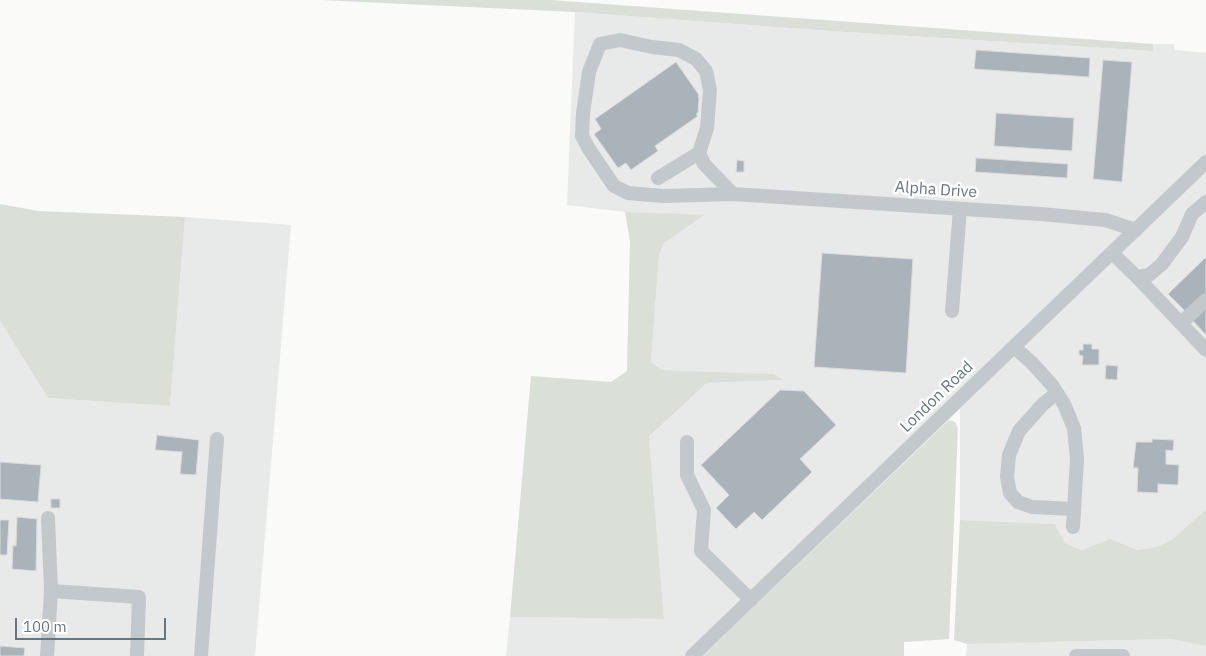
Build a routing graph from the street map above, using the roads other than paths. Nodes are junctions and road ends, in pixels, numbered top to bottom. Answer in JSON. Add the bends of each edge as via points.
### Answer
{"nodes":[{"id":1,"x":699,"y":153,"type":"junction"},
{"id":2,"x":1206,"y":162,"type":"edge"},
{"id":3,"x":658,"y":178,"type":"dead end"},
{"id":4,"x":733,"y":194,"type":"junction"},
{"id":5,"x":1206,"y":202,"type":"edge"},
{"id":6,"x":960,"y":209,"type":"junction"},
{"id":7,"x":1136,"y":230,"type":"junction"},
{"id":8,"x":1112,"y":253,"type":"junction"},
{"id":9,"x":1137,"y":277,"type":"junction"},
{"id":10,"x":1206,"y":300,"type":"edge"},
{"id":11,"x":952,"y":311,"type":"dead end"},
{"id":12,"x":1181,"y":323,"type":"junction"},
{"id":13,"x":1014,"y":347,"type":"junction"},
{"id":14,"x":1206,"y":350,"type":"edge"},
{"id":15,"x":1057,"y":393,"type":"junction"},
{"id":16,"x":217,"y":439,"type":"dead end"},
{"id":17,"x":687,"y":442,"type":"dead end"},
{"id":18,"x":1074,"y":509,"type":"junction"},
{"id":19,"x":48,"y":518,"type":"dead end"},
{"id":20,"x":1073,"y":527,"type":"dead end"},
{"id":21,"x":51,"y":591,"type":"junction"},
{"id":22,"x":751,"y":600,"type":"junction"},
{"id":23,"x":47,"y":656,"type":"edge"},
{"id":24,"x":137,"y":656,"type":"edge"},
{"id":25,"x":201,"y":656,"type":"edge"},
{"id":26,"x":692,"y":656,"type":"edge"},
{"id":27,"x":1076,"y":656,"type":"edge"},
{"id":28,"x":1123,"y":656,"type":"edge"}],
"edges":[{"from":1,"to":3,"type":"street"},
{"from":1,"to":4,"type":"street","via":[[704,164]]},
{"from":1,"to":4,"type":"street","name":"Alpha Drive","via":[[707,128],[710,90],[706,71],[696,59],[679,50],[620,40],[600,44],[589,72],[582,136],[614,186],[628,193],[663,196]]},
{"from":2,"to":7,"type":"street","name":"London Road"},
{"from":4,"to":6,"type":"street","name":"Alpha Drive"},
{"from":5,"to":9,"type":"street","via":[[1192,214],[1182,237],[1162,264],[1150,275]]},
{"from":6,"to":7,"type":"street","name":"Alpha Drive","via":[[1105,220]]},
{"from":6,"to":11,"type":"street"},
{"from":7,"to":8,"type":"street","name":"London Road"},
{"from":8,"to":9,"type":"street"},
{"from":8,"to":13,"type":"street","name":"London Road"},
{"from":9,"to":12,"type":"street"},
{"from":10,"to":12,"type":"street"},
{"from":12,"to":14,"type":"street"},
{"from":13,"to":15,"type":"street"},
{"from":13,"to":22,"type":"street","name":"London Road"},
{"from":15,"to":18,"type":"street","via":[[1074,428],[1077,459]]},
{"from":15,"to":18,"type":"street","via":[[1019,432],[1009,455],[1007,477],[1010,493],[1018,502],[1032,507]]},
{"from":16,"to":25,"type":"street"},
{"from":17,"to":22,"type":"street","via":[[686,474],[704,510],[701,551]]},
{"from":18,"to":20,"type":"street"},
{"from":19,"to":21,"type":"street"},
{"from":21,"to":23,"type":"street"},
{"from":21,"to":24,"type":"street","via":[[139,596]]},
{"from":22,"to":26,"type":"street","name":"London Road"},
{"from":27,"to":28,"type":"street"}]}
